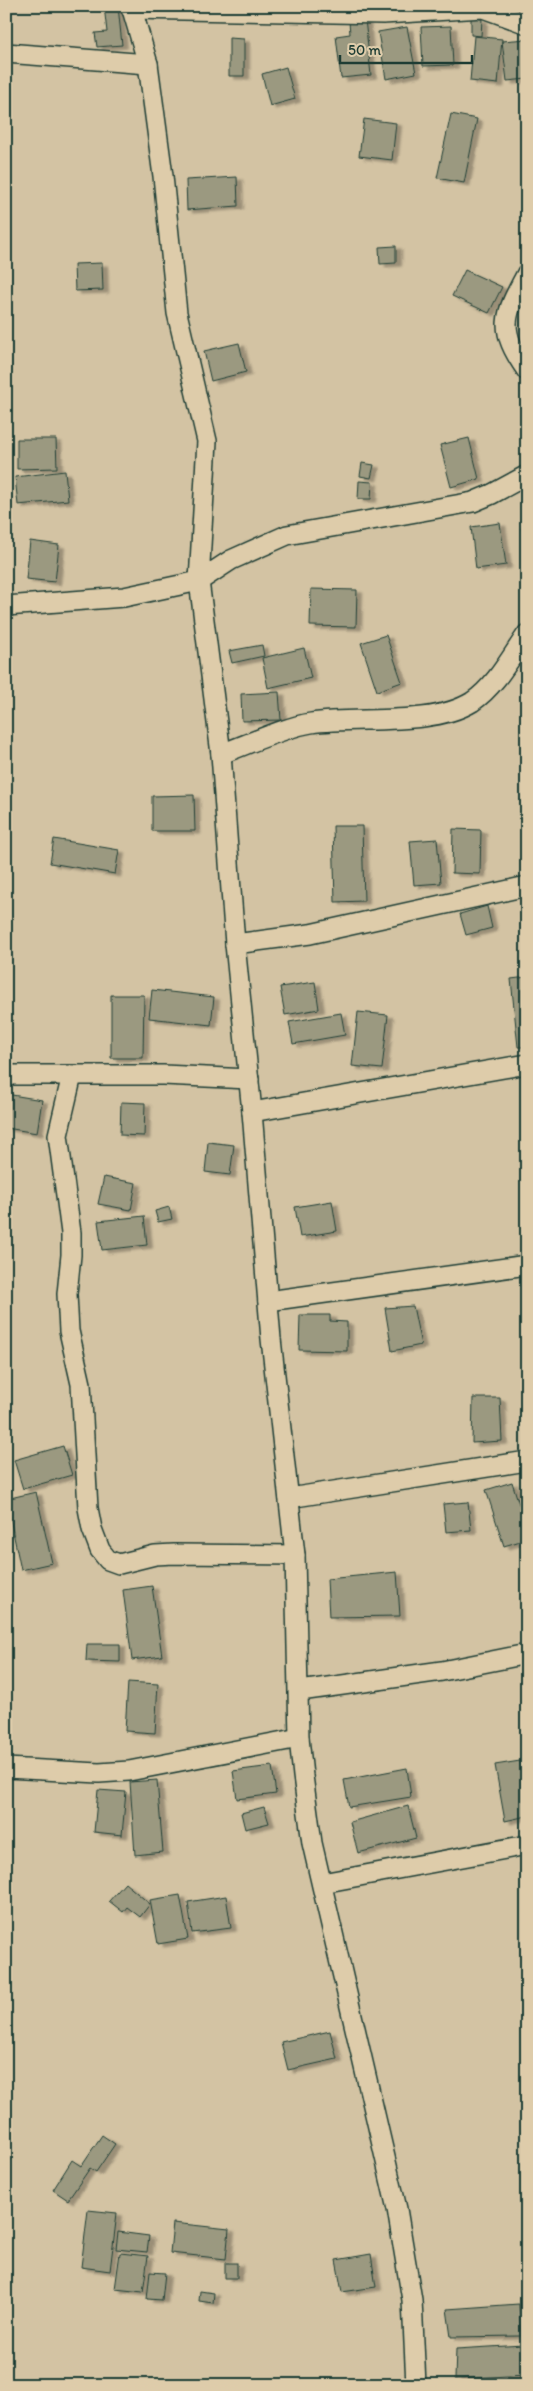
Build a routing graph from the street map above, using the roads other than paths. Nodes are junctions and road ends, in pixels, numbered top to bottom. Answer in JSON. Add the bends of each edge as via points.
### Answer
{"nodes":[{"id":1,"x":131,"y":8,"type":"edge"},
{"id":2,"x":527,"y":24,"type":"edge"},
{"id":3,"x":6,"y":53,"type":"edge"},
{"id":4,"x":148,"y":64,"type":"junction"},
{"id":5,"x":527,"y":273,"type":"edge"},
{"id":6,"x":527,"y":371,"type":"edge"},
{"id":7,"x":527,"y":475,"type":"edge"},
{"id":8,"x":199,"y":581,"type":"junction"},
{"id":9,"x":6,"y":606,"type":"edge"},
{"id":10,"x":527,"y":634,"type":"edge"},
{"id":11,"x":220,"y":754,"type":"junction"},
{"id":12,"x":527,"y":886,"type":"edge"},
{"id":13,"x":235,"y":944,"type":"junction"},
{"id":14,"x":527,"y":1064,"type":"edge"},
{"id":15,"x":6,"y":1075,"type":"edge"},
{"id":16,"x":72,"y":1075,"type":"junction"},
{"id":17,"x":249,"y":1079,"type":"junction"},
{"id":18,"x":252,"y":1112,"type":"junction"},
{"id":19,"x":527,"y":1265,"type":"edge"},
{"id":20,"x":268,"y":1300,"type":"junction"},
{"id":21,"x":527,"y":1461,"type":"edge"},
{"id":22,"x":289,"y":1498,"type":"junction"},
{"id":23,"x":295,"y":1555,"type":"junction"},
{"id":24,"x":527,"y":1654,"type":"edge"},
{"id":25,"x":300,"y":1691,"type":"junction"},
{"id":26,"x":299,"y":1738,"type":"junction"},
{"id":27,"x":6,"y":1768,"type":"edge"},
{"id":28,"x":527,"y":1845,"type":"edge"},
{"id":29,"x":322,"y":1883,"type":"junction"},
{"id":30,"x":416,"y":2385,"type":"edge"}],
"edges":[{"from":1,"to":2,"type":"street","via":[[383,14],[483,8]]},
{"from":1,"to":4,"type":"street"},
{"from":3,"to":4,"type":"street"},
{"from":4,"to":8,"type":"street","via":[[164,176],[177,313],[207,441]]},
{"from":5,"to":6,"type":"street","via":[[510,306],[506,322],[508,338]]},
{"from":7,"to":8,"type":"street","via":[[473,502],[287,536],[231,560]]},
{"from":8,"to":9,"type":"street","via":[[124,597]]},
{"from":8,"to":11,"type":"street"},
{"from":10,"to":11,"type":"street","via":[[487,689],[471,702],[452,710],[430,717],[332,720],[308,724]]},
{"from":11,"to":13,"type":"street"},
{"from":12,"to":13,"type":"street","via":[[319,932]]},
{"from":13,"to":17,"type":"street"},
{"from":14,"to":18,"type":"street"},
{"from":15,"to":16,"type":"street"},
{"from":16,"to":17,"type":"street"},
{"from":16,"to":23,"type":"street","via":[[58,1135],[71,1233],[69,1331],[81,1384],[88,1508],[100,1550],[108,1560],[119,1564],[174,1554]]},
{"from":17,"to":18,"type":"street"},
{"from":18,"to":20,"type":"street"},
{"from":19,"to":20,"type":"street"},
{"from":20,"to":22,"type":"street"},
{"from":21,"to":22,"type":"street"},
{"from":22,"to":23,"type":"street"},
{"from":23,"to":25,"type":"street"},
{"from":24,"to":25,"type":"street","via":[[442,1671]]},
{"from":25,"to":26,"type":"street"},
{"from":26,"to":27,"type":"street","via":[[129,1771],[99,1773]]},
{"from":26,"to":29,"type":"street","via":[[312,1843]]},
{"from":28,"to":29,"type":"street"},
{"from":29,"to":30,"type":"street","via":[[397,2209],[412,2300]]}]}
